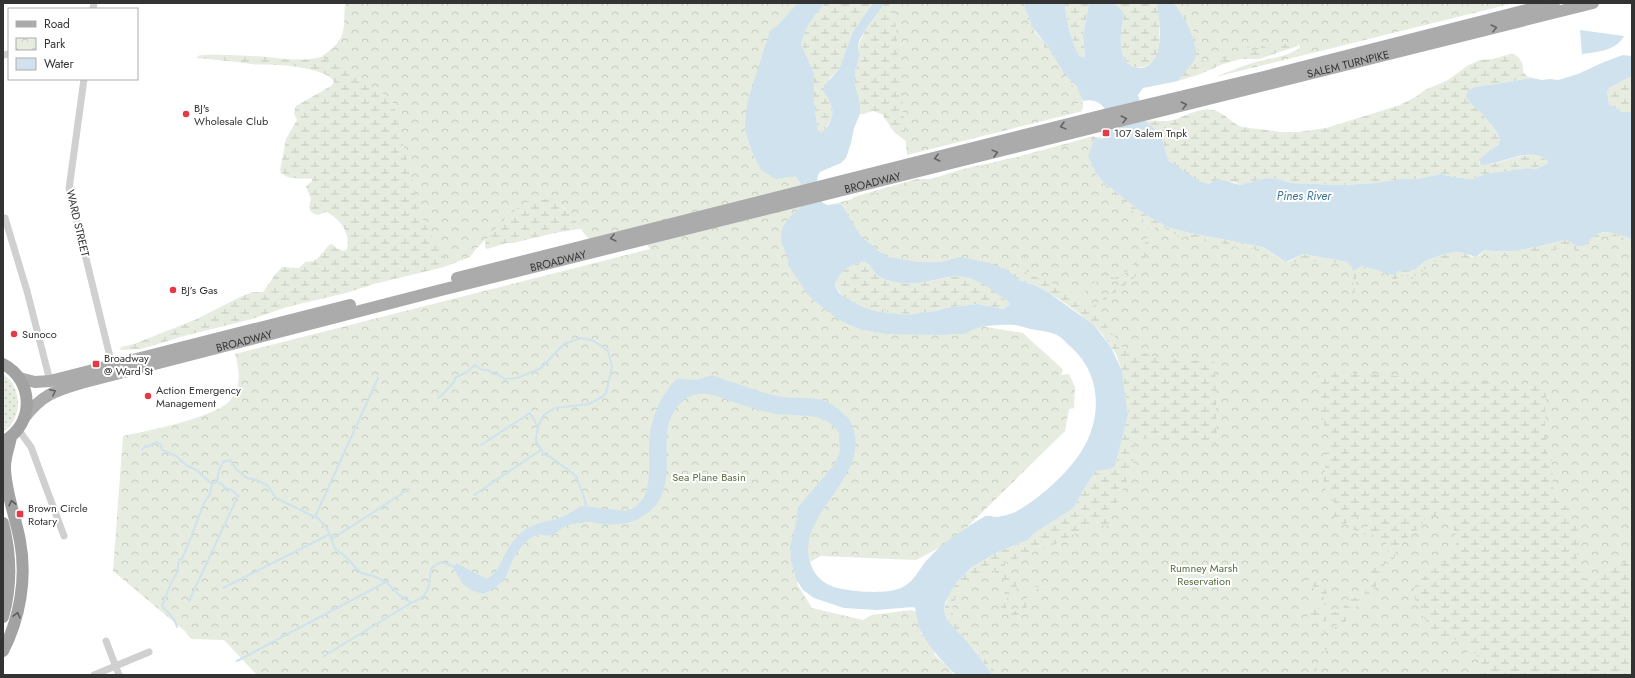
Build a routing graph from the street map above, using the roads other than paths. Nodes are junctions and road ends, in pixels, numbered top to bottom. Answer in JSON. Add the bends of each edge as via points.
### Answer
{"nodes":[{"id":1,"x":1554,"y":3,"type":"edge"},
{"id":2,"x":1593,"y":3,"type":"edge"},
{"id":3,"x":84,"y":80,"type":"edge"},
{"id":4,"x":1145,"y":110,"type":"junction"},
{"id":5,"x":1101,"y":120,"type":"joint"},
{"id":6,"x":801,"y":195,"type":"junction"},
{"id":7,"x":3,"y":218,"type":"edge"},
{"id":8,"x":3,"y":364,"type":"edge"},
{"id":9,"x":112,"y":365,"type":"junction"},
{"id":10,"x":19,"y":378,"type":"junction"},
{"id":11,"x":50,"y":381,"type":"junction"},
{"id":12,"x":24,"y":418,"type":"junction"},
{"id":13,"x":11,"y":436,"type":"edge"},
{"id":14,"x":3,"y":523,"type":"edge"},
{"id":15,"x":64,"y":536,"type":"dead end"},
{"id":16,"x":4,"y":613,"type":"edge"},
{"id":17,"x":106,"y":641,"type":"dead end"},
{"id":18,"x":3,"y":651,"type":"edge"},
{"id":19,"x":149,"y":652,"type":"dead end"},
{"id":20,"x":116,"y":667,"type":"junction"},
{"id":21,"x":94,"y":675,"type":"edge"},
{"id":22,"x":119,"y":675,"type":"edge"}],
"edges":[{"from":1,"to":4,"type":"main road","name":"SALEM TURNPIKE"},
{"from":4,"to":2,"type":"main road","name":"SALEM TURNPIKE","one_way":true},
{"from":3,"to":9,"type":"street","name":"WARD STREET","via":[[69,189]]},
{"from":4,"to":5,"type":"main road","name":"SALEM TURNPIKE"},
{"from":5,"to":6,"type":"main road","name":"BROADWAY","via":[[865,176]]},
{"from":6,"to":9,"type":"main road","name":"BROADWAY","one_way":true},
{"from":12,"to":6,"type":"main road","name":"BROADWAY","one_way":true,"via":[[50,393],[81,383]]},
{"from":7,"to":11,"type":"street","via":[[27,291]]},
{"from":8,"to":10,"type":"highway"},
{"from":9,"to":11,"type":"main road","name":"BROADWAY"},
{"from":10,"to":11,"type":"main road","name":"BROADWAY","via":[[35,382]]},
{"from":10,"to":12,"type":"highway","via":[[27,399]]},
{"from":12,"to":13,"type":"highway"},
{"from":13,"to":15,"type":"street","via":[[31,447]]},
{"from":18,"to":13,"type":"highway","one_way":true,"via":[[17,613],[22,578],[21,543],[5,472]]},
{"from":14,"to":16,"type":"highway","via":[[10,566]]},
{"from":17,"to":20,"type":"street"},
{"from":19,"to":20,"type":"street"},
{"from":20,"to":21,"type":"street"},
{"from":20,"to":22,"type":"street"}]}
